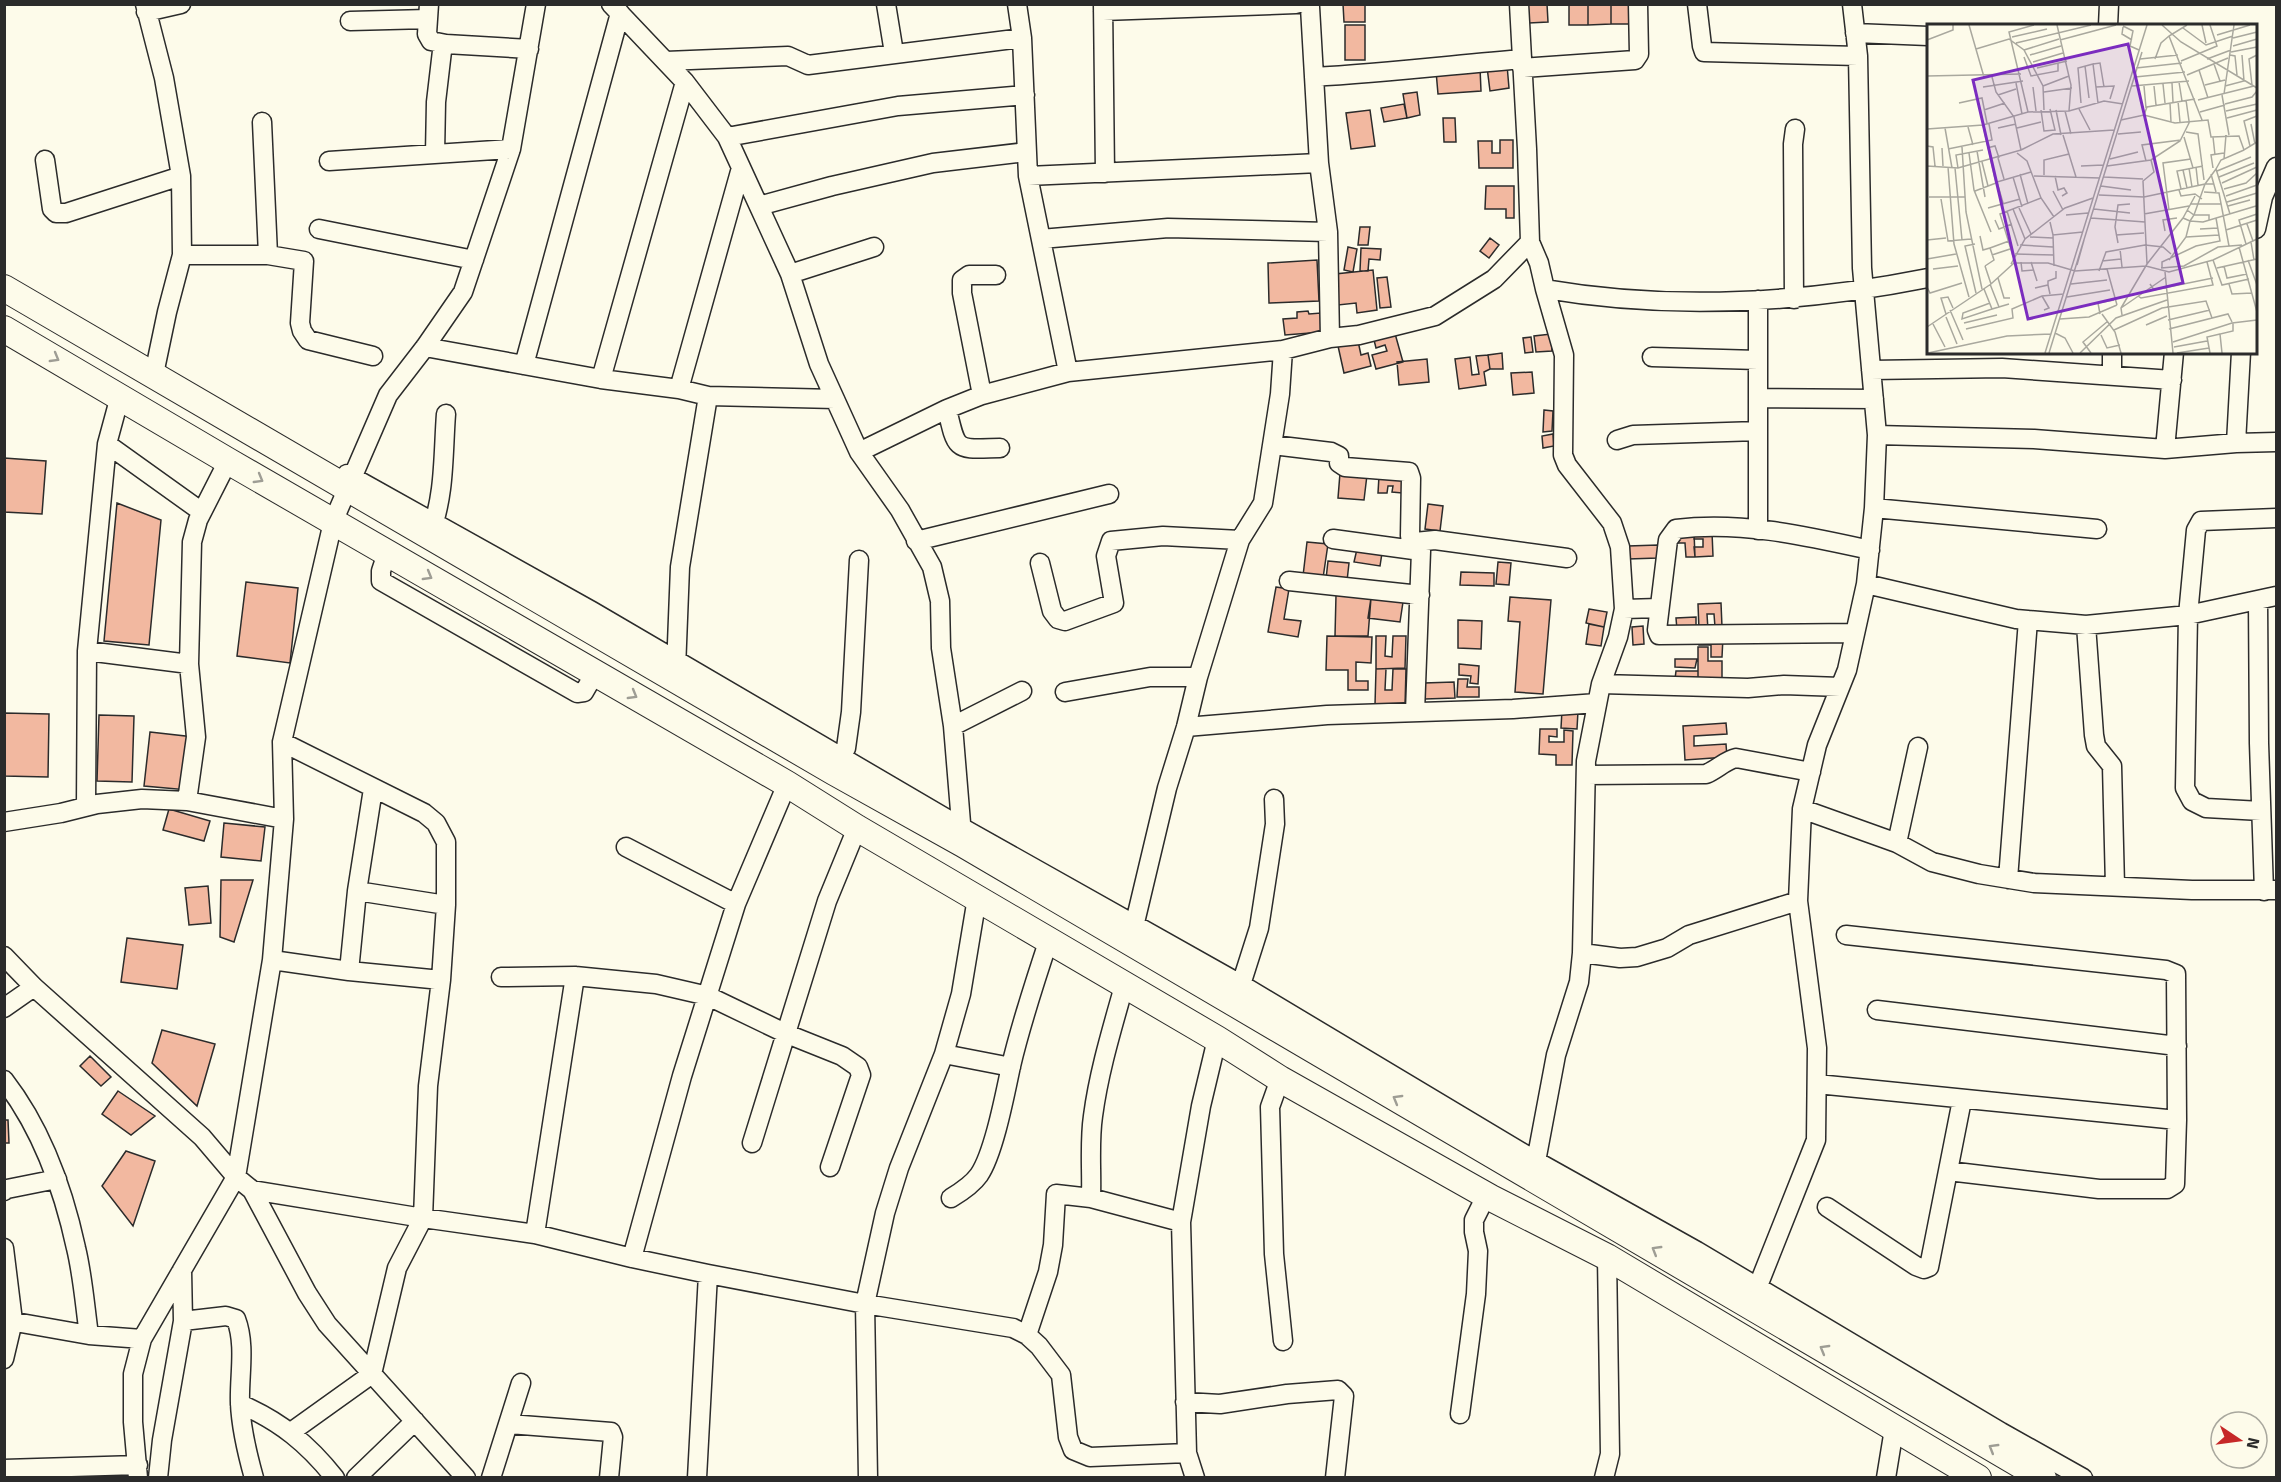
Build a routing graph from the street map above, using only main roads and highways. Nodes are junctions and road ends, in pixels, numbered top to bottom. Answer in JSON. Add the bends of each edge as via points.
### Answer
{"nodes":[{"id":1,"x":4,"y":288,"type":"edge"},
{"id":2,"x":4,"y":329,"type":"edge"},
{"id":3,"x":1972,"y":1476,"type":"edge"},
{"id":4,"x":2043,"y":1478,"type":"edge"}],
"edges":[{"from":4,"to":1,"type":"main road","one_way":true,"via":[[1693,1260],[155,368]]},
{"from":2,"to":3,"type":"main road","one_way":true,"via":[[787,784],[1281,1079],[1491,1198],[1607,1257]]}]}
